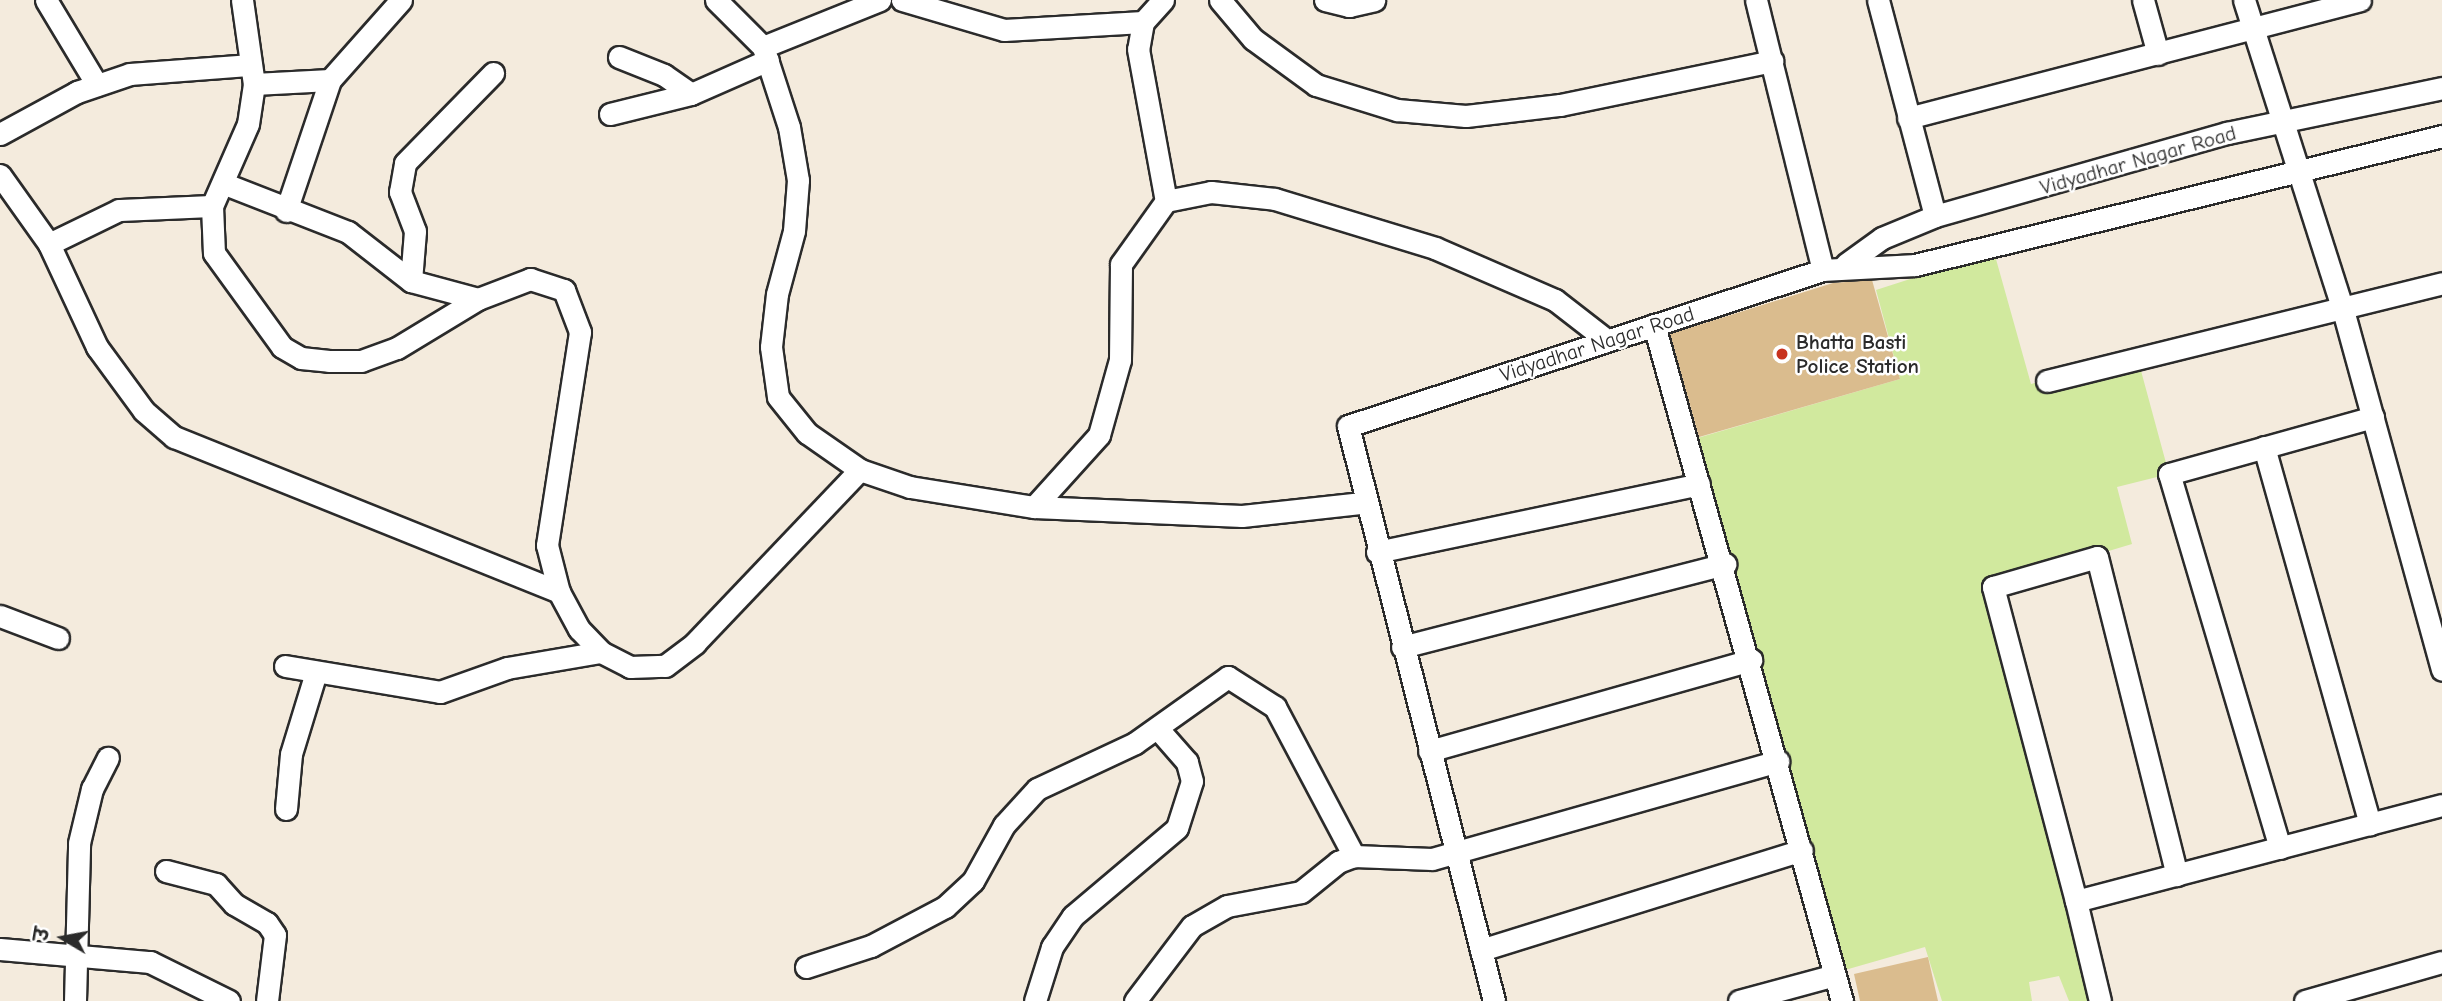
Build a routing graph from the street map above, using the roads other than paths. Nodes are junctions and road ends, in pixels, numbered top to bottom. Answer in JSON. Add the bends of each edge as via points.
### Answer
{"nodes":[{"id":1,"x":46,"y":0,"type":"edge"},
{"id":2,"x":242,"y":0,"type":"edge"},
{"id":3,"x":401,"y":0,"type":"edge"},
{"id":4,"x":716,"y":0,"type":"edge"},
{"id":5,"x":880,"y":0,"type":"edge"},
{"id":6,"x":902,"y":0,"type":"edge"},
{"id":7,"x":1163,"y":0,"type":"edge"},
{"id":8,"x":1325,"y":0,"type":"edge"},
{"id":9,"x":1374,"y":0,"type":"edge"},
{"id":10,"x":1756,"y":0,"type":"edge"},
{"id":11,"x":1878,"y":0,"type":"edge"},
{"id":12,"x":2143,"y":0,"type":"edge"},
{"id":13,"x":2244,"y":0,"type":"edge"},
{"id":14,"x":2356,"y":1,"type":"edge"},
{"id":15,"x":1233,"y":4,"type":"edge"},
{"id":16,"x":1143,"y":22,"type":"junction"},
{"id":17,"x":2251,"y":27,"type":"junction"},
{"id":18,"x":765,"y":54,"type":"junction"},
{"id":19,"x":2158,"y":54,"type":"junction"},
{"id":20,"x":619,"y":57,"type":"dead end"},
{"id":21,"x":1772,"y":61,"type":"junction"},
{"id":22,"x":493,"y":73,"type":"dead end"},
{"id":23,"x":252,"y":75,"type":"junction"},
{"id":24,"x":330,"y":80,"type":"junction"},
{"id":25,"x":97,"y":85,"type":"junction"},
{"id":26,"x":2442,"y":88,"type":"edge"},
{"id":27,"x":691,"y":94,"type":"junction"},
{"id":28,"x":610,"y":114,"type":"dead end"},
{"id":29,"x":1908,"y":118,"type":"junction"},
{"id":30,"x":2279,"y":122,"type":"junction"},
{"id":31,"x":0,"y":134,"type":"edge"},
{"id":32,"x":2442,"y":136,"type":"edge"},
{"id":33,"x":2300,"y":166,"type":"junction"},
{"id":34,"x":0,"y":175,"type":"edge"},
{"id":35,"x":225,"y":184,"type":"junction"},
{"id":36,"x":1166,"y":201,"type":"junction"},
{"id":37,"x":212,"y":206,"type":"junction"},
{"id":38,"x":286,"y":211,"type":"junction"},
{"id":39,"x":1935,"y":216,"type":"junction"},
{"id":40,"x":49,"y":244,"type":"junction"},
{"id":41,"x":1846,"y":264,"type":"junction"},
{"id":42,"x":1823,"y":270,"type":"junction"},
{"id":43,"x":411,"y":281,"type":"junction"},
{"id":44,"x":2442,"y":283,"type":"edge"},
{"id":45,"x":478,"y":299,"type":"junction"},
{"id":46,"x":2343,"y":310,"type":"junction"},
{"id":47,"x":1654,"y":324,"type":"junction"},
{"id":48,"x":1604,"y":338,"type":"junction"},
{"id":49,"x":2047,"y":381,"type":"dead end"},
{"id":50,"x":2373,"y":417,"type":"junction"},
{"id":51,"x":2264,"y":447,"type":"junction"},
{"id":52,"x":860,"y":470,"type":"junction"},
{"id":53,"x":1699,"y":484,"type":"junction"},
{"id":54,"x":1362,"y":503,"type":"junction"},
{"id":55,"x":1034,"y":507,"type":"junction"},
{"id":56,"x":1377,"y":552,"type":"junction"},
{"id":57,"x":1726,"y":564,"type":"junction"},
{"id":58,"x":559,"y":592,"type":"junction"},
{"id":59,"x":0,"y":616,"type":"edge"},
{"id":60,"x":58,"y":638,"type":"dead end"},
{"id":61,"x":1402,"y":647,"type":"junction"},
{"id":62,"x":601,"y":652,"type":"junction"},
{"id":63,"x":1751,"y":660,"type":"junction"},
{"id":64,"x":285,"y":666,"type":"dead end"},
{"id":65,"x":2442,"y":670,"type":"edge"},
{"id":66,"x":316,"y":672,"type":"junction"},
{"id":67,"x":1158,"y":729,"type":"junction"},
{"id":68,"x":1429,"y":751,"type":"junction"},
{"id":69,"x":108,"y":758,"type":"dead end"},
{"id":70,"x":1778,"y":761,"type":"junction"},
{"id":71,"x":2442,"y":805,"type":"edge"},
{"id":72,"x":286,"y":809,"type":"dead end"},
{"id":73,"x":2370,"y":824,"type":"junction"},
{"id":74,"x":2280,"y":848,"type":"junction"},
{"id":75,"x":1802,"y":850,"type":"junction"},
{"id":76,"x":1455,"y":852,"type":"junction"},
{"id":77,"x":1354,"y":856,"type":"junction"},
{"id":78,"x":166,"y":871,"type":"dead end"},
{"id":79,"x":2178,"y":874,"type":"junction"},
{"id":80,"x":2076,"y":901,"type":"junction"},
{"id":81,"x":0,"y":949,"type":"edge"},
{"id":82,"x":1481,"y":950,"type":"junction"},
{"id":83,"x":74,"y":951,"type":"junction"},
{"id":84,"x":2442,"y":962,"type":"edge"},
{"id":85,"x":806,"y":967,"type":"dead end"},
{"id":86,"x":1835,"y":975,"type":"junction"},
{"id":87,"x":2379,"y":991,"type":"edge"},
{"id":88,"x":75,"y":1001,"type":"edge"},
{"id":89,"x":229,"y":1001,"type":"edge"},
{"id":90,"x":267,"y":1001,"type":"edge"},
{"id":91,"x":1035,"y":1001,"type":"edge"},
{"id":92,"x":1135,"y":1001,"type":"edge"},
{"id":93,"x":1494,"y":1001,"type":"edge"},
{"id":94,"x":1739,"y":1001,"type":"edge"},
{"id":95,"x":1842,"y":1001,"type":"edge"},
{"id":96,"x":2100,"y":1001,"type":"edge"},
{"id":97,"x":2305,"y":1001,"type":"edge"}],
"edges":[{"from":1,"to":25,"type":"street"},
{"from":2,"to":23,"type":"street"},
{"from":3,"to":24,"type":"street"},
{"from":4,"to":18,"type":"street"},
{"from":5,"to":18,"type":"street"},
{"from":6,"to":16,"type":"street","via":[[1004,30]]},
{"from":7,"to":16,"type":"street"},
{"from":8,"to":9,"type":"street","via":[[1349,6]]},
{"from":10,"to":21,"type":"street"},
{"from":11,"to":29,"type":"street"},
{"from":12,"to":19,"type":"street"},
{"from":13,"to":17,"type":"street"},
{"from":14,"to":17,"type":"street"},
{"from":15,"to":21,"type":"street","via":[[1253,39],[1316,85],[1396,110],[1466,116],[1613,95]]},
{"from":16,"to":36,"type":"street","via":[[1140,79]]},
{"from":17,"to":19,"type":"street"},
{"from":17,"to":30,"type":"street"},
{"from":18,"to":27,"type":"street"},
{"from":18,"to":52,"type":"street","via":[[798,180],[771,347],[778,397],[807,433]]},
{"from":19,"to":29,"type":"street"},
{"from":20,"to":27,"type":"street","via":[[664,75]]},
{"from":21,"to":42,"type":"street"},
{"from":22,"to":43,"type":"street","via":[[405,163],[400,192],[415,232]]},
{"from":23,"to":24,"type":"street"},
{"from":23,"to":25,"type":"street","via":[[130,74]]},
{"from":23,"to":35,"type":"street","via":[[248,124]]},
{"from":24,"to":38,"type":"street"},
{"from":25,"to":31,"type":"street"},
{"from":26,"to":30,"type":"street","name":"Vidyadhar Nagar Road"},
{"from":27,"to":28,"type":"street"},
{"from":29,"to":39,"type":"street"},
{"from":30,"to":33,"type":"street"},
{"from":30,"to":39,"type":"street","name":"Vidyadhar Nagar Road"},
{"from":32,"to":33,"type":"street","name":"Vidyadhar Nagar Road"},
{"from":33,"to":41,"type":"street","name":"Vidyadhar Nagar Road","via":[[1915,265]]},
{"from":33,"to":46,"type":"street"},
{"from":34,"to":40,"type":"street"},
{"from":35,"to":37,"type":"street"},
{"from":35,"to":38,"type":"street"},
{"from":36,"to":48,"type":"street","via":[[1211,192],[1275,199],[1434,248],[1555,300]]},
{"from":36,"to":55,"type":"street","via":[[1121,264],[1120,360],[1099,435]]},
{"from":37,"to":40,"type":"street","via":[[119,210]]},
{"from":37,"to":45,"type":"street","via":[[209,235],[232,284],[282,347],[301,358],[361,361],[426,334]]},
{"from":38,"to":43,"type":"street","via":[[348,232]]},
{"from":39,"to":41,"type":"street","name":"Vidyadhar Nagar Road","via":[[1882,237]]},
{"from":40,"to":58,"type":"street","via":[[97,347],[144,411],[174,437]]},
{"from":41,"to":42,"type":"street","name":"Vidyadhar Nagar Road"},
{"from":42,"to":47,"type":"street","name":"Vidyadhar Nagar Road"},
{"from":43,"to":45,"type":"street"},
{"from":44,"to":46,"type":"street"},
{"from":45,"to":58,"type":"street","via":[[530,279],[550,281],[575,310],[580,332],[572,404],[547,545]]},
{"from":46,"to":49,"type":"street"},
{"from":46,"to":50,"type":"street"},
{"from":47,"to":48,"type":"street","name":"Vidyadhar Nagar Road"},
{"from":47,"to":53,"type":"street"},
{"from":48,"to":54,"type":"street","name":"Vidyadhar Nagar Road","via":[[1348,426]]},
{"from":50,"to":51,"type":"street"},
{"from":50,"to":65,"type":"street"},
{"from":51,"to":73,"type":"street"},
{"from":51,"to":74,"type":"street","via":[[2169,474]]},
{"from":52,"to":55,"type":"street","via":[[910,487]]},
{"from":52,"to":62,"type":"street","via":[[695,643],[665,666],[630,667]]},
{"from":53,"to":56,"type":"street"},
{"from":53,"to":57,"type":"street"},
{"from":54,"to":55,"type":"street","via":[[1242,516]]},
{"from":54,"to":56,"type":"street"},
{"from":56,"to":61,"type":"street"},
{"from":57,"to":61,"type":"street"},
{"from":57,"to":63,"type":"street"},
{"from":58,"to":62,"type":"street","via":[[579,629]]},
{"from":59,"to":60,"type":"street"},
{"from":61,"to":68,"type":"street"},
{"from":62,"to":66,"type":"street","via":[[507,668],[440,692]]},
{"from":63,"to":68,"type":"street"},
{"from":63,"to":70,"type":"street"},
{"from":64,"to":66,"type":"street"},
{"from":66,"to":72,"type":"street","via":[[291,754]]},
{"from":67,"to":77,"type":"street","via":[[1213,682],[1228,677],[1261,692],[1291,732]]},
{"from":67,"to":85,"type":"street","via":[[1037,789],[1004,825],[972,881],[945,907],[871,946]]},
{"from":67,"to":91,"type":"street","via":[[1187,762],[1192,781],[1177,828],[1073,916],[1052,947]]},
{"from":68,"to":76,"type":"street"},
{"from":69,"to":83,"type":"street","via":[[83,815]]},
{"from":70,"to":75,"type":"street"},
{"from":70,"to":76,"type":"street"},
{"from":71,"to":73,"type":"street"},
{"from":73,"to":74,"type":"street"},
{"from":74,"to":79,"type":"street"},
{"from":75,"to":82,"type":"street"},
{"from":75,"to":86,"type":"street"},
{"from":76,"to":77,"type":"street","via":[[1424,859]]},
{"from":76,"to":82,"type":"street"},
{"from":77,"to":92,"type":"street","via":[[1301,892],[1227,906],[1192,926]]},
{"from":78,"to":90,"type":"street","via":[[216,884],[234,904],[267,923],[275,935]]},
{"from":79,"to":80,"type":"street"},
{"from":79,"to":80,"type":"street","via":[[2097,557],[1993,587]]},
{"from":80,"to":96,"type":"street"},
{"from":81,"to":83,"type":"street"},
{"from":82,"to":93,"type":"street"},
{"from":83,"to":88,"type":"street"},
{"from":83,"to":89,"type":"street","via":[[150,962]]},
{"from":84,"to":87,"type":"street"},
{"from":86,"to":94,"type":"street"},
{"from":86,"to":95,"type":"street"},
{"from":87,"to":97,"type":"street"}]}
